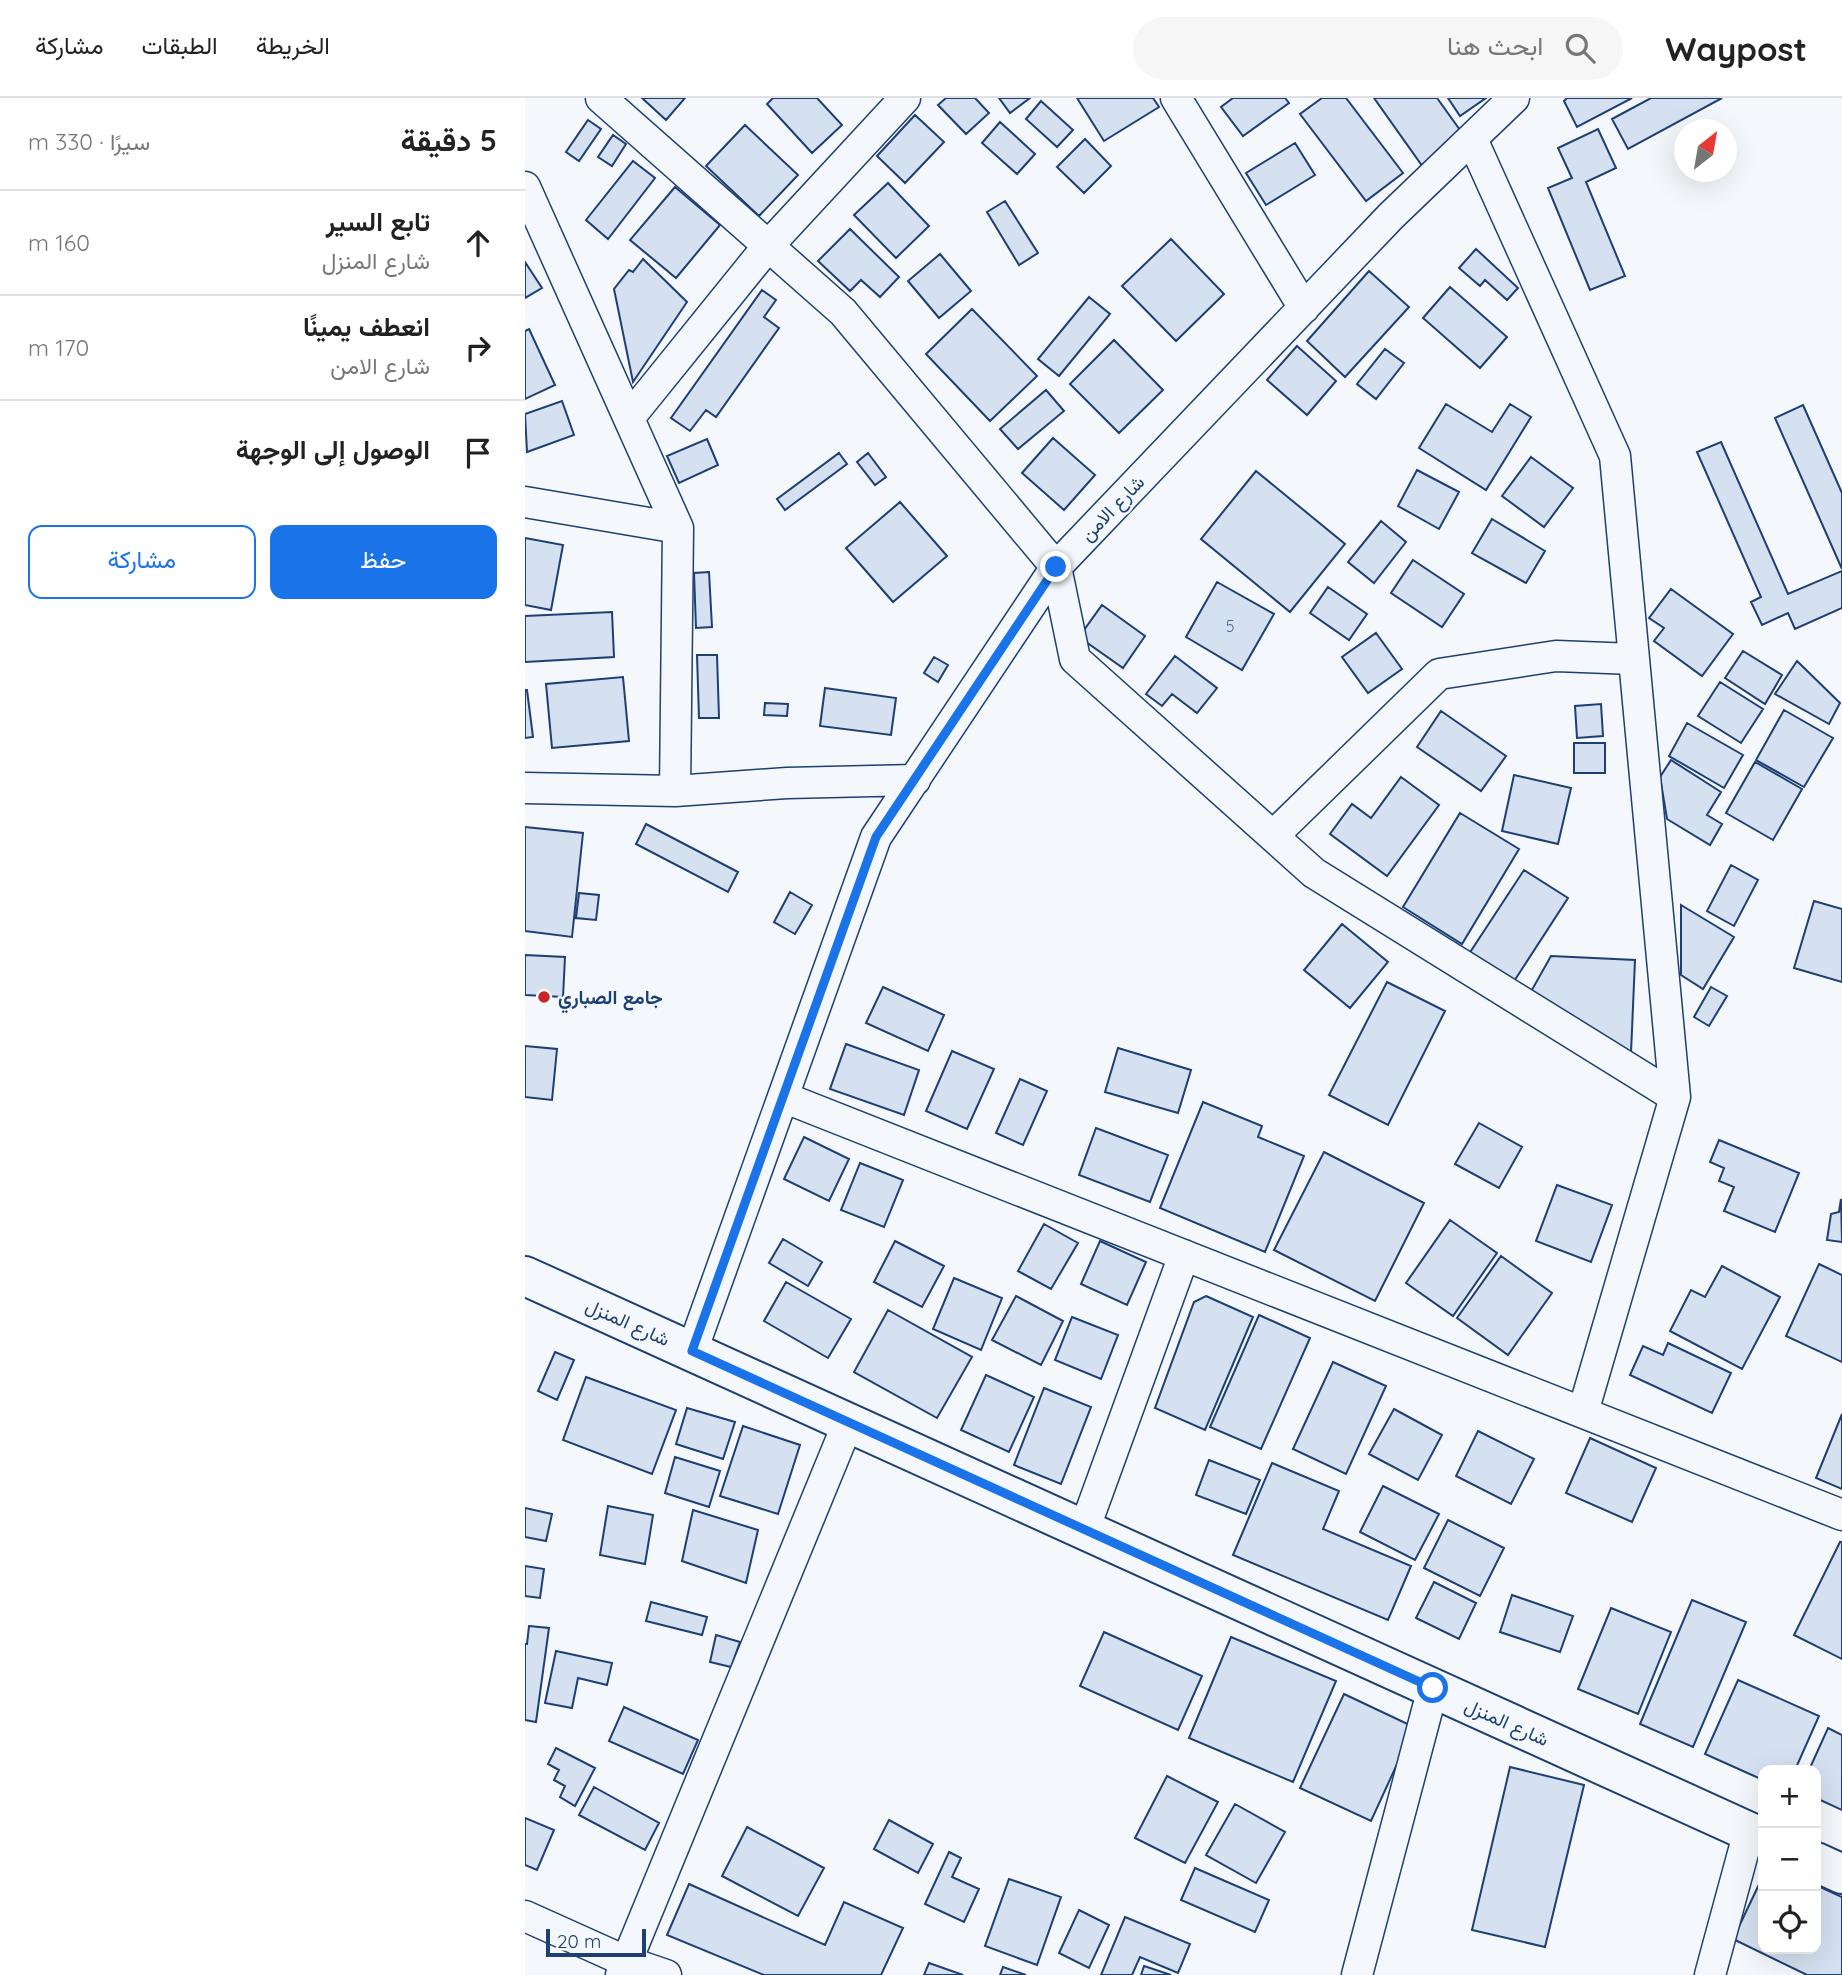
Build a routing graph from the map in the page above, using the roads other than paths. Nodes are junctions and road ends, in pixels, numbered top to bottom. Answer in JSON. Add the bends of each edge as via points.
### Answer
{"nodes":[{"id":1,"x":601,"y":98,"type":"edge"},
{"id":2,"x":905,"y":98,"type":"edge"},
{"id":3,"x":1177,"y":98,"type":"edge"},
{"id":4,"x":1514,"y":98,"type":"edge"},
{"id":5,"x":1472,"y":139,"type":"junction"},
{"id":6,"x":525,"y":187,"type":"edge"},
{"id":7,"x":768,"y":246,"type":"junction"},
{"id":8,"x":1304,"y":308,"type":"junction"},
{"id":9,"x":628,"y":418,"type":"junction"},
{"id":10,"x":525,"y":502,"type":"edge"},
{"id":11,"x":678,"y":528,"type":"junction"},
{"id":12,"x":1056,"y":567,"type":"junction"},
{"id":13,"x":1634,"y":659,"type":"junction"},
{"id":14,"x":915,"y":780,"type":"junction"},
{"id":15,"x":525,"y":788,"type":"edge"},
{"id":16,"x":675,"y":792,"type":"junction"},
{"id":17,"x":1273,"y":836,"type":"junction"},
{"id":18,"x":783,"y":1097,"type":"junction"},
{"id":19,"x":1675,"y":1097,"type":"junction"},
{"id":20,"x":1184,"y":1255,"type":"junction"},
{"id":21,"x":525,"y":1276,"type":"edge"},
{"id":22,"x":692,"y":1351,"type":"junction"},
{"id":23,"x":1583,"y":1412,"type":"junction"},
{"id":24,"x":848,"y":1423,"type":"junction"},
{"id":25,"x":1842,"y":1515,"type":"edge"},
{"id":26,"x":1084,"y":1530,"type":"junction"},
{"id":27,"x":1433,"y":1688,"type":"junction"},
{"id":28,"x":1756,"y":1835,"type":"edge"},
{"id":29,"x":1821,"y":1864,"type":"edge"},
{"id":30,"x":1842,"y":1874,"type":"edge"},
{"id":31,"x":525,"y":1916,"type":"edge"},
{"id":32,"x":623,"y":1968,"type":"edge"},
{"id":33,"x":666,"y":1975,"type":"edge"},
{"id":34,"x":1357,"y":1975,"type":"edge"},
{"id":35,"x":1710,"y":1975,"type":"edge"}],
"edges":[{"from":1,"to":7,"type":"street"},
{"from":2,"to":7,"type":"street"},
{"from":3,"to":8,"type":"street"},
{"from":4,"to":5,"type":"street","name":"شارع الامن"},
{"from":5,"to":8,"type":"street","name":"شارع الامن"},
{"from":5,"to":13,"type":"street","via":[[1615,456]]},
{"from":6,"to":9,"type":"street"},
{"from":7,"to":9,"type":"street"},
{"from":7,"to":12,"type":"street","via":[[843,312]]},
{"from":8,"to":12,"type":"street","name":"شارع الامن"},
{"from":9,"to":11,"type":"street"},
{"from":10,"to":11,"type":"street"},
{"from":11,"to":16,"type":"street"},
{"from":12,"to":14,"type":"street","name":"شارع الامن"},
{"from":12,"to":17,"type":"street","via":[[1075,659]]},
{"from":13,"to":17,"type":"street","via":[[1556,656],[1439,674]]},
{"from":13,"to":19,"type":"street"},
{"from":14,"to":16,"type":"street"},
{"from":14,"to":18,"type":"street","name":"شارع الامن","via":[[876,837]]},
{"from":15,"to":16,"type":"street"},
{"from":17,"to":19,"type":"street","via":[[1314,873]]},
{"from":18,"to":20,"type":"street"},
{"from":18,"to":22,"type":"street","name":"شارع الامن"},
{"from":19,"to":23,"type":"street"},
{"from":20,"to":23,"type":"street"},
{"from":20,"to":26,"type":"street"},
{"from":21,"to":22,"type":"street","name":"شارع المنزل"},
{"from":22,"to":24,"type":"street","name":"شارع المنزل"},
{"from":23,"to":25,"type":"street"},
{"from":24,"to":26,"type":"street","name":"شارع المنزل"},
{"from":24,"to":32,"type":"street"},
{"from":26,"to":27,"type":"street","name":"شارع المنزل"},
{"from":27,"to":28,"type":"street","name":"شارع المنزل"},
{"from":27,"to":34,"type":"street"},
{"from":28,"to":35,"type":"street"},
{"from":29,"to":30,"type":"street"},
{"from":31,"to":32,"type":"street"},
{"from":32,"to":33,"type":"street"}]}
